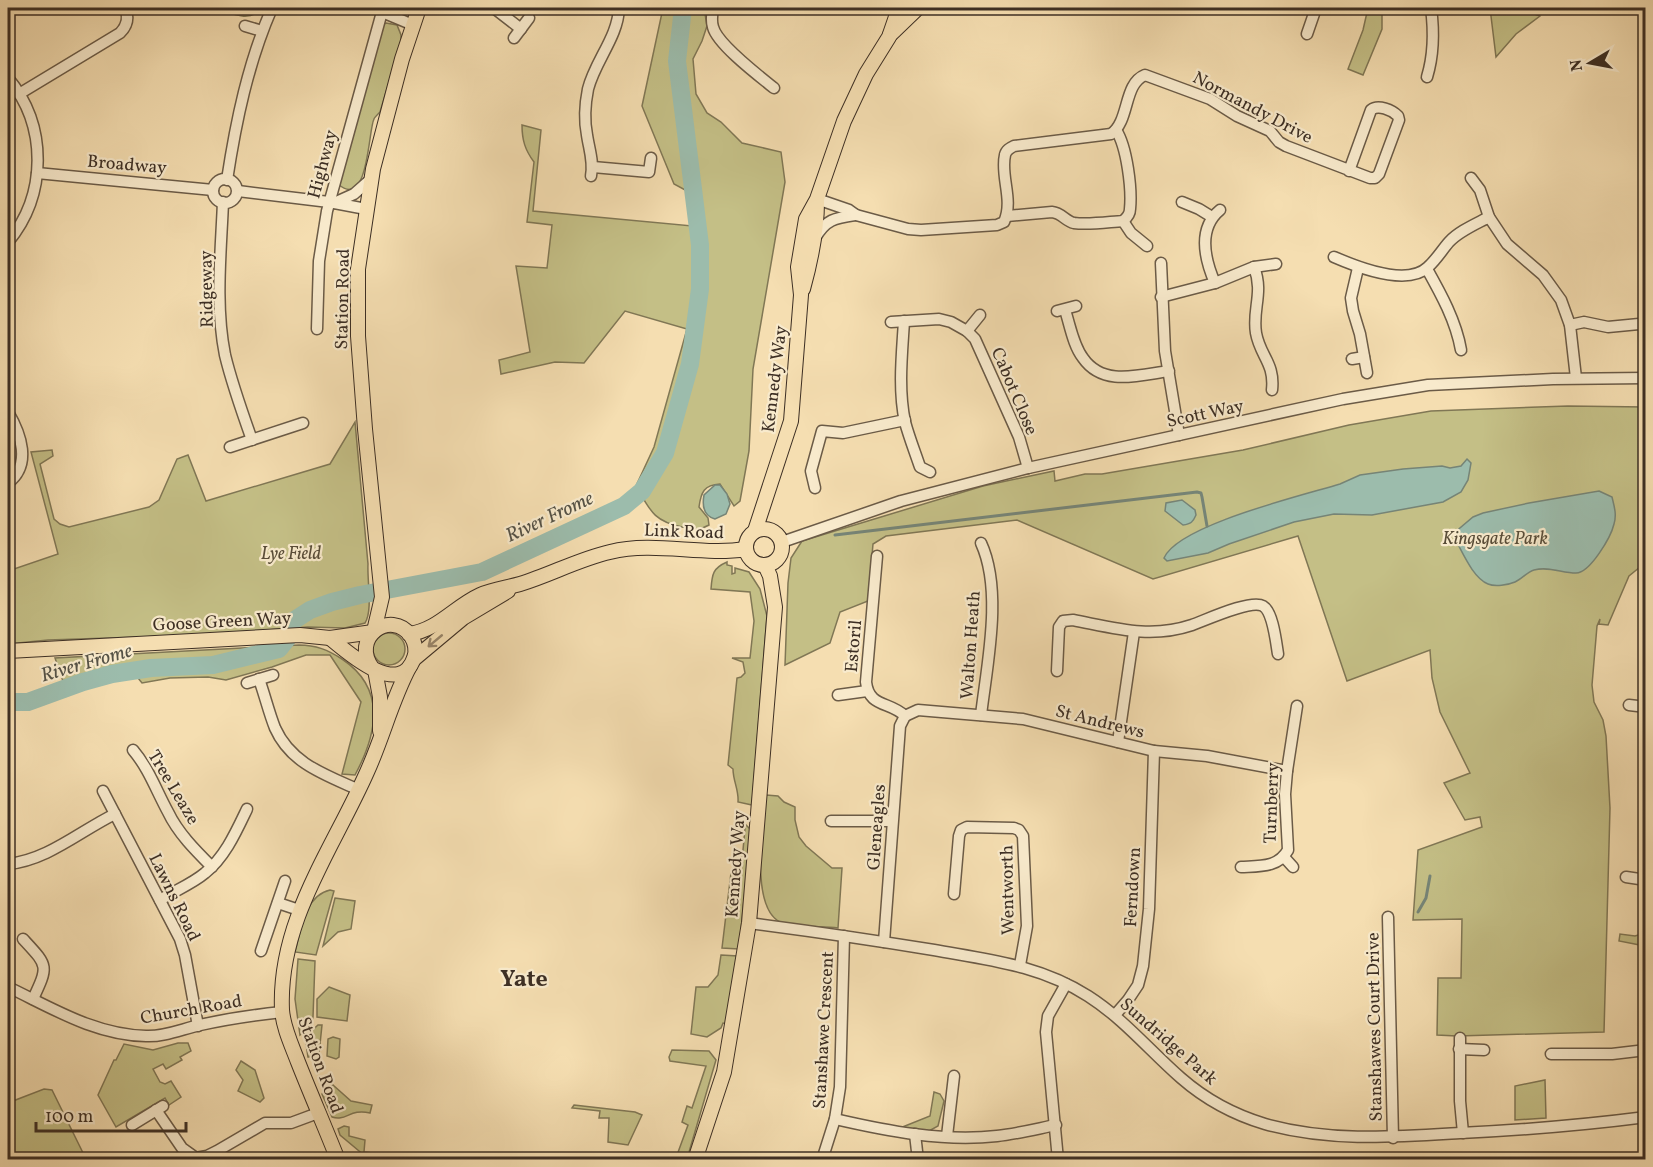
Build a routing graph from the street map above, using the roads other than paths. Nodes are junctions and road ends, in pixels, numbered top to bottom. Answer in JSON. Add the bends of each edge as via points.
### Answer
{"nodes":[{"id":1,"x":125,"y":8,"type":"edge"},
{"id":2,"x":272,"y":8,"type":"edge"},
{"id":3,"x":419,"y":8,"type":"edge"},
{"id":4,"x":494,"y":8,"type":"edge"},
{"id":5,"x":619,"y":8,"type":"edge"},
{"id":6,"x":712,"y":8,"type":"edge"},
{"id":7,"x":900,"y":8,"type":"edge"},
{"id":8,"x":918,"y":8,"type":"edge"},
{"id":9,"x":1316,"y":8,"type":"edge"},
{"id":10,"x":1431,"y":8,"type":"edge"},
{"id":11,"x":529,"y":18,"type":"dead end"},
{"id":12,"x":413,"y":25,"type":"junction"},
{"id":13,"x":245,"y":26,"type":"dead end"},
{"id":14,"x":521,"y":29,"type":"junction"},
{"id":15,"x":262,"y":31,"type":"junction"},
{"id":16,"x":1307,"y":34,"type":"dead end"},
{"id":17,"x":889,"y":37,"type":"junction"},
{"id":18,"x":514,"y":38,"type":"dead end"},
{"id":19,"x":1427,"y":77,"type":"dead end"},
{"id":20,"x":8,"y":78,"type":"edge"},
{"id":21,"x":774,"y":88,"type":"dead end"},
{"id":22,"x":19,"y":94,"type":"junction"},
{"id":23,"x":1116,"y":130,"type":"junction"},
{"id":24,"x":651,"y":158,"type":"dead end"},
{"id":25,"x":1349,"y":171,"type":"junction"},
{"id":26,"x":37,"y":173,"type":"junction"},
{"id":27,"x":1471,"y":178,"type":"dead end"},
{"id":28,"x":371,"y":179,"type":"junction"},
{"id":29,"x":227,"y":180,"type":"junction"},
{"id":30,"x":213,"y":190,"type":"junction"},
{"id":31,"x":238,"y":192,"type":"junction"},
{"id":32,"x":817,"y":199,"type":"junction"},
{"id":33,"x":223,"y":202,"type":"junction"},
{"id":34,"x":332,"y":202,"type":"junction"},
{"id":35,"x":1182,"y":202,"type":"dead end"},
{"id":36,"x":366,"y":209,"type":"junction"},
{"id":37,"x":856,"y":214,"type":"junction"},
{"id":38,"x":1007,"y":216,"type":"junction"},
{"id":39,"x":1489,"y":217,"type":"junction"},
{"id":40,"x":1123,"y":221,"type":"junction"},
{"id":41,"x":813,"y":241,"type":"junction"},
{"id":42,"x":8,"y":242,"type":"edge"},
{"id":43,"x":1147,"y":246,"type":"dead end"},
{"id":44,"x":1335,"y":257,"type":"dead end"},
{"id":45,"x":1161,"y":263,"type":"dead end"},
{"id":46,"x":1276,"y":264,"type":"dead end"},
{"id":47,"x":1254,"y":267,"type":"junction"},
{"id":48,"x":1358,"y":268,"type":"junction"},
{"id":49,"x":1427,"y":269,"type":"junction"},
{"id":50,"x":1215,"y":283,"type":"junction"},
{"id":51,"x":801,"y":295,"type":"junction"},
{"id":52,"x":1161,"y":297,"type":"junction"},
{"id":53,"x":1076,"y":306,"type":"dead end"},
{"id":54,"x":980,"y":315,"type":"dead end"},
{"id":55,"x":904,"y":321,"type":"junction"},
{"id":56,"x":891,"y":322,"type":"dead end"},
{"id":57,"x":1639,"y":324,"type":"dead end"},
{"id":58,"x":1570,"y":325,"type":"junction"},
{"id":59,"x":317,"y":329,"type":"dead end"},
{"id":60,"x":967,"y":331,"type":"junction"},
{"id":61,"x":1461,"y":350,"type":"dead end"},
{"id":62,"x":1364,"y":357,"type":"junction"},
{"id":63,"x":1352,"y":359,"type":"dead end"},
{"id":64,"x":1169,"y":371,"type":"junction"},
{"id":65,"x":1367,"y":373,"type":"dead end"},
{"id":66,"x":1576,"y":378,"type":"junction"},
{"id":67,"x":1646,"y":378,"type":"edge"},
{"id":68,"x":1272,"y":390,"type":"dead end"},
{"id":69,"x":8,"y":412,"type":"edge"},
{"id":70,"x":905,"y":420,"type":"junction"},
{"id":71,"x":303,"y":423,"type":"dead end"},
{"id":72,"x":1179,"y":435,"type":"junction"},
{"id":73,"x":252,"y":440,"type":"junction"},
{"id":74,"x":230,"y":447,"type":"dead end"},
{"id":75,"x":1028,"y":468,"type":"junction"},
{"id":76,"x":930,"y":472,"type":"dead end"},
{"id":77,"x":8,"y":483,"type":"edge"},
{"id":78,"x":815,"y":488,"type":"dead end"},
{"id":79,"x":766,"y":500,"type":"junction"},
{"id":80,"x":755,"y":531,"type":"junction"},
{"id":81,"x":778,"y":537,"type":"junction"},
{"id":82,"x":981,"y":543,"type":"dead end"},
{"id":83,"x":746,"y":549,"type":"junction"},
{"id":84,"x":877,"y":556,"type":"dead end"},
{"id":85,"x":765,"y":565,"type":"junction"},
{"id":86,"x":517,"y":585,"type":"junction"},
{"id":87,"x":382,"y":597,"type":"junction"},
{"id":88,"x":406,"y":631,"type":"junction"},
{"id":89,"x":374,"y":632,"type":"junction"},
{"id":90,"x":1134,"y":632,"type":"junction"},
{"id":91,"x":330,"y":638,"type":"junction"},
{"id":92,"x":8,"y":651,"type":"edge"},
{"id":93,"x":1278,"y":654,"type":"dead end"},
{"id":94,"x":412,"y":662,"type":"junction"},
{"id":95,"x":374,"y":670,"type":"junction"},
{"id":96,"x":1057,"y":671,"type":"dead end"},
{"id":97,"x":273,"y":675,"type":"dead end"},
{"id":98,"x":259,"y":680,"type":"junction"},
{"id":99,"x":247,"y":683,"type":"dead end"},
{"id":100,"x":867,"y":691,"type":"junction"},
{"id":101,"x":838,"y":695,"type":"dead end"},
{"id":102,"x":1629,"y":705,"type":"dead end"},
{"id":103,"x":1297,"y":706,"type":"dead end"},
{"id":104,"x":1646,"y":707,"type":"edge"},
{"id":105,"x":981,"y":715,"type":"junction"},
{"id":106,"x":905,"y":716,"type":"junction"},
{"id":107,"x":380,"y":739,"type":"junction"},
{"id":108,"x":1118,"y":742,"type":"junction"},
{"id":109,"x":133,"y":750,"type":"dead end"},
{"id":110,"x":1154,"y":752,"type":"junction"},
{"id":111,"x":1287,"y":771,"type":"junction"},
{"id":112,"x":103,"y":790,"type":"dead end"},
{"id":113,"x":360,"y":790,"type":"junction"},
{"id":114,"x":247,"y":810,"type":"dead end"},
{"id":115,"x":115,"y":814,"type":"junction"},
{"id":116,"x":831,"y":821,"type":"dead end"},
{"id":117,"x":892,"y":821,"type":"junction"},
{"id":118,"x":1284,"y":857,"type":"junction"},
{"id":119,"x":8,"y":864,"type":"edge"},
{"id":120,"x":212,"y":867,"type":"junction"},
{"id":121,"x":1241,"y":867,"type":"dead end"},
{"id":122,"x":1293,"y":867,"type":"dead end"},
{"id":123,"x":1626,"y":877,"type":"dead end"},
{"id":124,"x":1646,"y":880,"type":"edge"},
{"id":125,"x":285,"y":882,"type":"dead end"},
{"id":126,"x":954,"y":894,"type":"dead end"},
{"id":127,"x":160,"y":900,"type":"junction"},
{"id":128,"x":278,"y":903,"type":"junction"},
{"id":129,"x":299,"y":910,"type":"junction"},
{"id":130,"x":1388,"y":917,"type":"dead end"},
{"id":131,"x":749,"y":923,"type":"junction"},
{"id":132,"x":844,"y":936,"type":"junction"},
{"id":133,"x":23,"y":939,"type":"dead end"},
{"id":134,"x":884,"y":942,"type":"junction"},
{"id":135,"x":261,"y":951,"type":"dead end"},
{"id":136,"x":1020,"y":965,"type":"junction"},
{"id":137,"x":1066,"y":984,"type":"junction"},
{"id":138,"x":8,"y":987,"type":"edge"},
{"id":139,"x":33,"y":999,"type":"junction"},
{"id":140,"x":282,"y":1012,"type":"junction"},
{"id":141,"x":1115,"y":1015,"type":"junction"},
{"id":142,"x":198,"y":1026,"type":"junction"},
{"id":143,"x":1485,"y":1050,"type":"dead end"},
{"id":144,"x":1646,"y":1050,"type":"edge"},
{"id":145,"x":1551,"y":1054,"type":"dead end"},
{"id":146,"x":954,"y":1076,"type":"dead end"},
{"id":147,"x":318,"y":1113,"type":"junction"},
{"id":148,"x":1646,"y":1117,"type":"edge"},
{"id":149,"x":835,"y":1119,"type":"junction"},
{"id":150,"x":132,"y":1125,"type":"dead end"},
{"id":151,"x":1056,"y":1125,"type":"junction"},
{"id":152,"x":1463,"y":1133,"type":"junction"},
{"id":153,"x":915,"y":1134,"type":"junction"},
{"id":154,"x":947,"y":1136,"type":"junction"},
{"id":155,"x":1393,"y":1138,"type":"junction"},
{"id":156,"x":338,"y":1160,"type":"edge"},
{"id":157,"x":695,"y":1160,"type":"edge"},
{"id":158,"x":822,"y":1160,"type":"edge"},
{"id":159,"x":918,"y":1160,"type":"edge"},
{"id":160,"x":1058,"y":1160,"type":"edge"}],
"edges":[{"from":1,"to":22,"type":"street","via":[[127,22],[120,33]]},
{"from":2,"to":15,"type":"street"},
{"from":3,"to":12,"type":"main road","name":"Station Road"},
{"from":4,"to":14,"type":"street"},
{"from":5,"to":24,"type":"street","via":[[613,35],[594,70],[585,108],[592,172],[649,172]]},
{"from":6,"to":21,"type":"street","via":[[716,35]]},
{"from":7,"to":17,"type":"main road","name":"Kennedy Way"},
{"from":8,"to":17,"type":"main road","name":"Kennedy Way"},
{"from":9,"to":16,"type":"street"},
{"from":10,"to":19,"type":"street","via":[[1434,26]]},
{"from":11,"to":14,"type":"street"},
{"from":12,"to":28,"type":"main road","name":"Station Road"},
{"from":12,"to":34,"type":"street","name":"Highway","via":[[381,12]]},
{"from":13,"to":15,"type":"street"},
{"from":14,"to":18,"type":"street"},
{"from":15,"to":29,"type":"street","via":[[242,99]]},
{"from":17,"to":32,"type":"main road","name":"Kennedy Way","via":[[844,121]]},
{"from":20,"to":22,"type":"street"},
{"from":22,"to":26,"type":"street","via":[[36,137]]},
{"from":23,"to":25,"type":"street","name":"Normandy Drive","via":[[1137,81],[1146,75],[1210,99],[1270,131],[1286,146]]},
{"from":23,"to":38,"type":"street","via":[[1111,134],[1007,150]]},
{"from":23,"to":40,"type":"street","via":[[1123,145],[1128,179],[1130,211]]},
{"from":25,"to":25,"type":"street","name":"Normandy Drive","via":[[1370,178],[1379,174],[1399,120],[1396,113],[1379,107],[1371,110]]},
{"from":26,"to":30,"type":"street","name":"Broadway"},
{"from":26,"to":42,"type":"street","via":[[32,200]]},
{"from":27,"to":39,"type":"street","via":[[1480,190]]},
{"from":28,"to":34,"type":"street","via":[[354,194]]},
{"from":28,"to":36,"type":"main road","name":"Station Road"},
{"from":29,"to":30,"type":"street","via":[[217,182]]},
{"from":29,"to":31,"type":"street","via":[[235,183]]},
{"from":30,"to":33,"type":"street","via":[[214,196]]},
{"from":31,"to":33,"type":"street","via":[[233,200]]},
{"from":31,"to":34,"type":"street"},
{"from":32,"to":37,"type":"street"},
{"from":32,"to":41,"type":"main road","name":"Kennedy Way"},
{"from":32,"to":51,"type":"main road","name":"Kennedy Way","via":[[806,219],[798,267]]},
{"from":33,"to":73,"type":"street","name":"Ridgeway","via":[[220,296],[225,354]]},
{"from":34,"to":36,"type":"street"},
{"from":34,"to":59,"type":"street","name":"Highway","via":[[319,261]]},
{"from":35,"to":50,"type":"street","via":[[1216,214],[1204,250]]},
{"from":36,"to":87,"type":"main road","name":"Station Road","via":[[357,317]]},
{"from":37,"to":38,"type":"street","via":[[921,230],[996,225]]},
{"from":37,"to":41,"type":"street","via":[[827,222]]},
{"from":38,"to":40,"type":"street","via":[[1052,212],[1075,223]]},
{"from":39,"to":49,"type":"street","via":[[1451,240]]},
{"from":39,"to":58,"type":"street","via":[[1507,244],[1543,275],[1561,300]]},
{"from":40,"to":43,"type":"street"},
{"from":41,"to":51,"type":"main road","name":"Kennedy Way"},
{"from":44,"to":48,"type":"street"},
{"from":45,"to":52,"type":"street"},
{"from":46,"to":47,"type":"street"},
{"from":47,"to":50,"type":"street"},
{"from":47,"to":68,"type":"street","via":[[1259,292],[1256,331],[1273,377]]},
{"from":48,"to":49,"type":"street","via":[[1401,276]]},
{"from":48,"to":62,"type":"street","via":[[1351,298]]},
{"from":49,"to":61,"type":"street","via":[[1444,301]]},
{"from":50,"to":52,"type":"street"},
{"from":51,"to":79,"type":"main road","name":"Kennedy Way","via":[[791,421]]},
{"from":52,"to":64,"type":"street"},
{"from":53,"to":64,"type":"street","via":[[1061,310],[1082,358],[1097,372],[1113,378]]},
{"from":54,"to":60,"type":"street"},
{"from":55,"to":56,"type":"street"},
{"from":55,"to":60,"type":"street","via":[[939,319]]},
{"from":55,"to":70,"type":"street"},
{"from":57,"to":58,"type":"street"},
{"from":58,"to":66,"type":"street"},
{"from":60,"to":75,"type":"street","name":"Cabot Close","via":[[984,359]]},
{"from":62,"to":63,"type":"street"},
{"from":62,"to":65,"type":"street"},
{"from":64,"to":72,"type":"street"},
{"from":66,"to":67,"type":"street","name":"Scott Way"},
{"from":66,"to":72,"type":"street","name":"Scott Way","via":[[1428,386],[1343,399]]},
{"from":69,"to":77,"type":"street","via":[[23,451],[21,469]]},
{"from":70,"to":76,"type":"street","via":[[920,467]]},
{"from":70,"to":78,"type":"street","via":[[843,433],[822,431],[811,471]]},
{"from":71,"to":73,"type":"street"},
{"from":72,"to":75,"type":"street","name":"Scott Way"},
{"from":73,"to":74,"type":"street"},
{"from":75,"to":81,"type":"street","name":"Scott Way"},
{"from":79,"to":80,"type":"main road","name":"Kennedy Way"},
{"from":79,"to":81,"type":"main road"},
{"from":80,"to":81,"type":"main road","via":[[762,529]]},
{"from":80,"to":83,"type":"main road"},
{"from":81,"to":85,"type":"main road","via":[[780,556]]},
{"from":82,"to":105,"type":"street","name":"Walton Heath","via":[[991,585],[991,631]]},
{"from":83,"to":85,"type":"main road","via":[[753,561]]},
{"from":83,"to":86,"type":"main road","name":"Link Road","via":[[714,552],[639,547],[609,552]]},
{"from":84,"to":100,"type":"street","name":"Estoril"},
{"from":85,"to":131,"type":"main road","name":"Kennedy Way","via":[[775,607]]},
{"from":86,"to":88,"type":"main road","name":"Link Road","via":[[482,594],[436,626]]},
{"from":86,"to":94,"type":"main road","name":"Link Road","one_way":true,"via":[[463,618]]},
{"from":87,"to":88,"type":"main road","name":"Station Road"},
{"from":87,"to":89,"type":"main road","name":"Station Road"},
{"from":88,"to":89,"type":"main road","via":[[387,626]]},
{"from":88,"to":94,"type":"main road","via":[[415,645]]},
{"from":89,"to":91,"type":"main road","name":"Goose Green Way"},
{"from":89,"to":95,"type":"main road","via":[[365,647]]},
{"from":90,"to":93,"type":"street","via":[[1173,630],[1256,604],[1269,613]]},
{"from":90,"to":96,"type":"street","via":[[1063,621],[1059,627]]},
{"from":90,"to":108,"type":"street"},
{"from":91,"to":92,"type":"main road","name":"Goose Green Way","via":[[300,634]]},
{"from":91,"to":95,"type":"main road","name":"Goose Green Way"},
{"from":94,"to":95,"type":"main road","via":[[396,675]]},
{"from":94,"to":107,"type":"main road","name":"Station Road"},
{"from":95,"to":107,"type":"main road","name":"Station Road","via":[[380,697]]},
{"from":97,"to":98,"type":"street"},
{"from":98,"to":99,"type":"street"},
{"from":98,"to":113,"type":"street","via":[[275,728],[289,751],[310,768]]},
{"from":100,"to":101,"type":"street"},
{"from":100,"to":106,"type":"street","name":"Estoril","via":[[875,701],[897,708]]},
{"from":102,"to":104,"type":"street"},
{"from":103,"to":111,"type":"street","name":"Turnberry"},
{"from":105,"to":106,"type":"street","name":"St Andrews","via":[[918,710]]},
{"from":105,"to":108,"type":"street","name":"St Andrews","via":[[1023,719]]},
{"from":106,"to":117,"type":"street","name":"Gleneagles","via":[[900,726]]},
{"from":107,"to":113,"type":"main road","name":"Station Road"},
{"from":108,"to":110,"type":"street","name":"St Andrews"},
{"from":109,"to":120,"type":"street","name":"Tree Leaze","via":[[146,765],[169,814],[189,844]]},
{"from":110,"to":111,"type":"street","name":"St Andrews","via":[[1207,756]]},
{"from":110,"to":141,"type":"street","name":"Ferndown","via":[[1149,909],[1143,966],[1138,985]]},
{"from":111,"to":118,"type":"street","name":"Turnberry","via":[[1288,850]]},
{"from":112,"to":115,"type":"street","name":"Lawns Road"},
{"from":113,"to":129,"type":"main road","name":"Station Road"},
{"from":114,"to":120,"type":"street"},
{"from":115,"to":119,"type":"street","via":[[39,856]]},
{"from":115,"to":127,"type":"street","name":"Lawns Road"},
{"from":116,"to":117,"type":"street"},
{"from":117,"to":134,"type":"street","name":"Gleneagles"},
{"from":118,"to":121,"type":"street","name":"Turnberry","via":[[1267,866]]},
{"from":118,"to":122,"type":"street"},
{"from":120,"to":127,"type":"street"},
{"from":123,"to":124,"type":"street"},
{"from":125,"to":128,"type":"street"},
{"from":126,"to":136,"type":"street","name":"Wentworth","via":[[961,830],[1019,830],[1023,836],[1027,926]]},
{"from":127,"to":142,"type":"street","name":"Lawns Road","via":[[185,955]]},
{"from":128,"to":129,"type":"street"},
{"from":128,"to":135,"type":"street"},
{"from":129,"to":140,"type":"main road","name":"Station Road","via":[[287,954]]},
{"from":130,"to":155,"type":"street","name":"Stanshawes Court Drive"},
{"from":131,"to":132,"type":"street","name":"Sundridge Park"},
{"from":131,"to":157,"type":"main road","name":"Kennedy Way","via":[[724,1072]]},
{"from":132,"to":134,"type":"street","name":"Sundridge Park"},
{"from":132,"to":149,"type":"street","name":"Stanshawe Crescent","via":[[840,1087]]},
{"from":133,"to":139,"type":"street","via":[[43,961],[43,977]]},
{"from":134,"to":136,"type":"street","name":"Sundridge Park"},
{"from":136,"to":137,"type":"street","name":"Sundridge Park"},
{"from":137,"to":141,"type":"street","name":"Sundridge Park"},
{"from":137,"to":151,"type":"street","via":[[1048,1016],[1046,1032]]},
{"from":138,"to":139,"type":"street","name":"Church Road"},
{"from":139,"to":142,"type":"street","name":"Church Road","via":[[74,1020],[120,1034],[148,1036]]},
{"from":140,"to":142,"type":"street","name":"Church Road"},
{"from":140,"to":147,"type":"main road","name":"Station Road"},
{"from":141,"to":155,"type":"street","name":"Sundridge Park","via":[[1182,1079],[1236,1113],[1295,1131],[1335,1137]]},
{"from":143,"to":152,"type":"street","via":[[1459,1044]]},
{"from":144,"to":145,"type":"street"},
{"from":146,"to":154,"type":"street"},
{"from":147,"to":150,"type":"street","via":[[291,1123],[265,1123],[217,1151],[196,1158],[182,1148],[159,1108]]},
{"from":147,"to":156,"type":"main road","name":"Station Road"},
{"from":148,"to":152,"type":"street","name":"Sundridge Park"},
{"from":149,"to":153,"type":"street"},
{"from":149,"to":158,"type":"street","name":"Stanshawe Crescent"},
{"from":151,"to":154,"type":"street","via":[[997,1136]]},
{"from":151,"to":160,"type":"street"},
{"from":152,"to":155,"type":"street","name":"Sundridge Park"},
{"from":153,"to":154,"type":"street"},
{"from":153,"to":159,"type":"street"}]}
